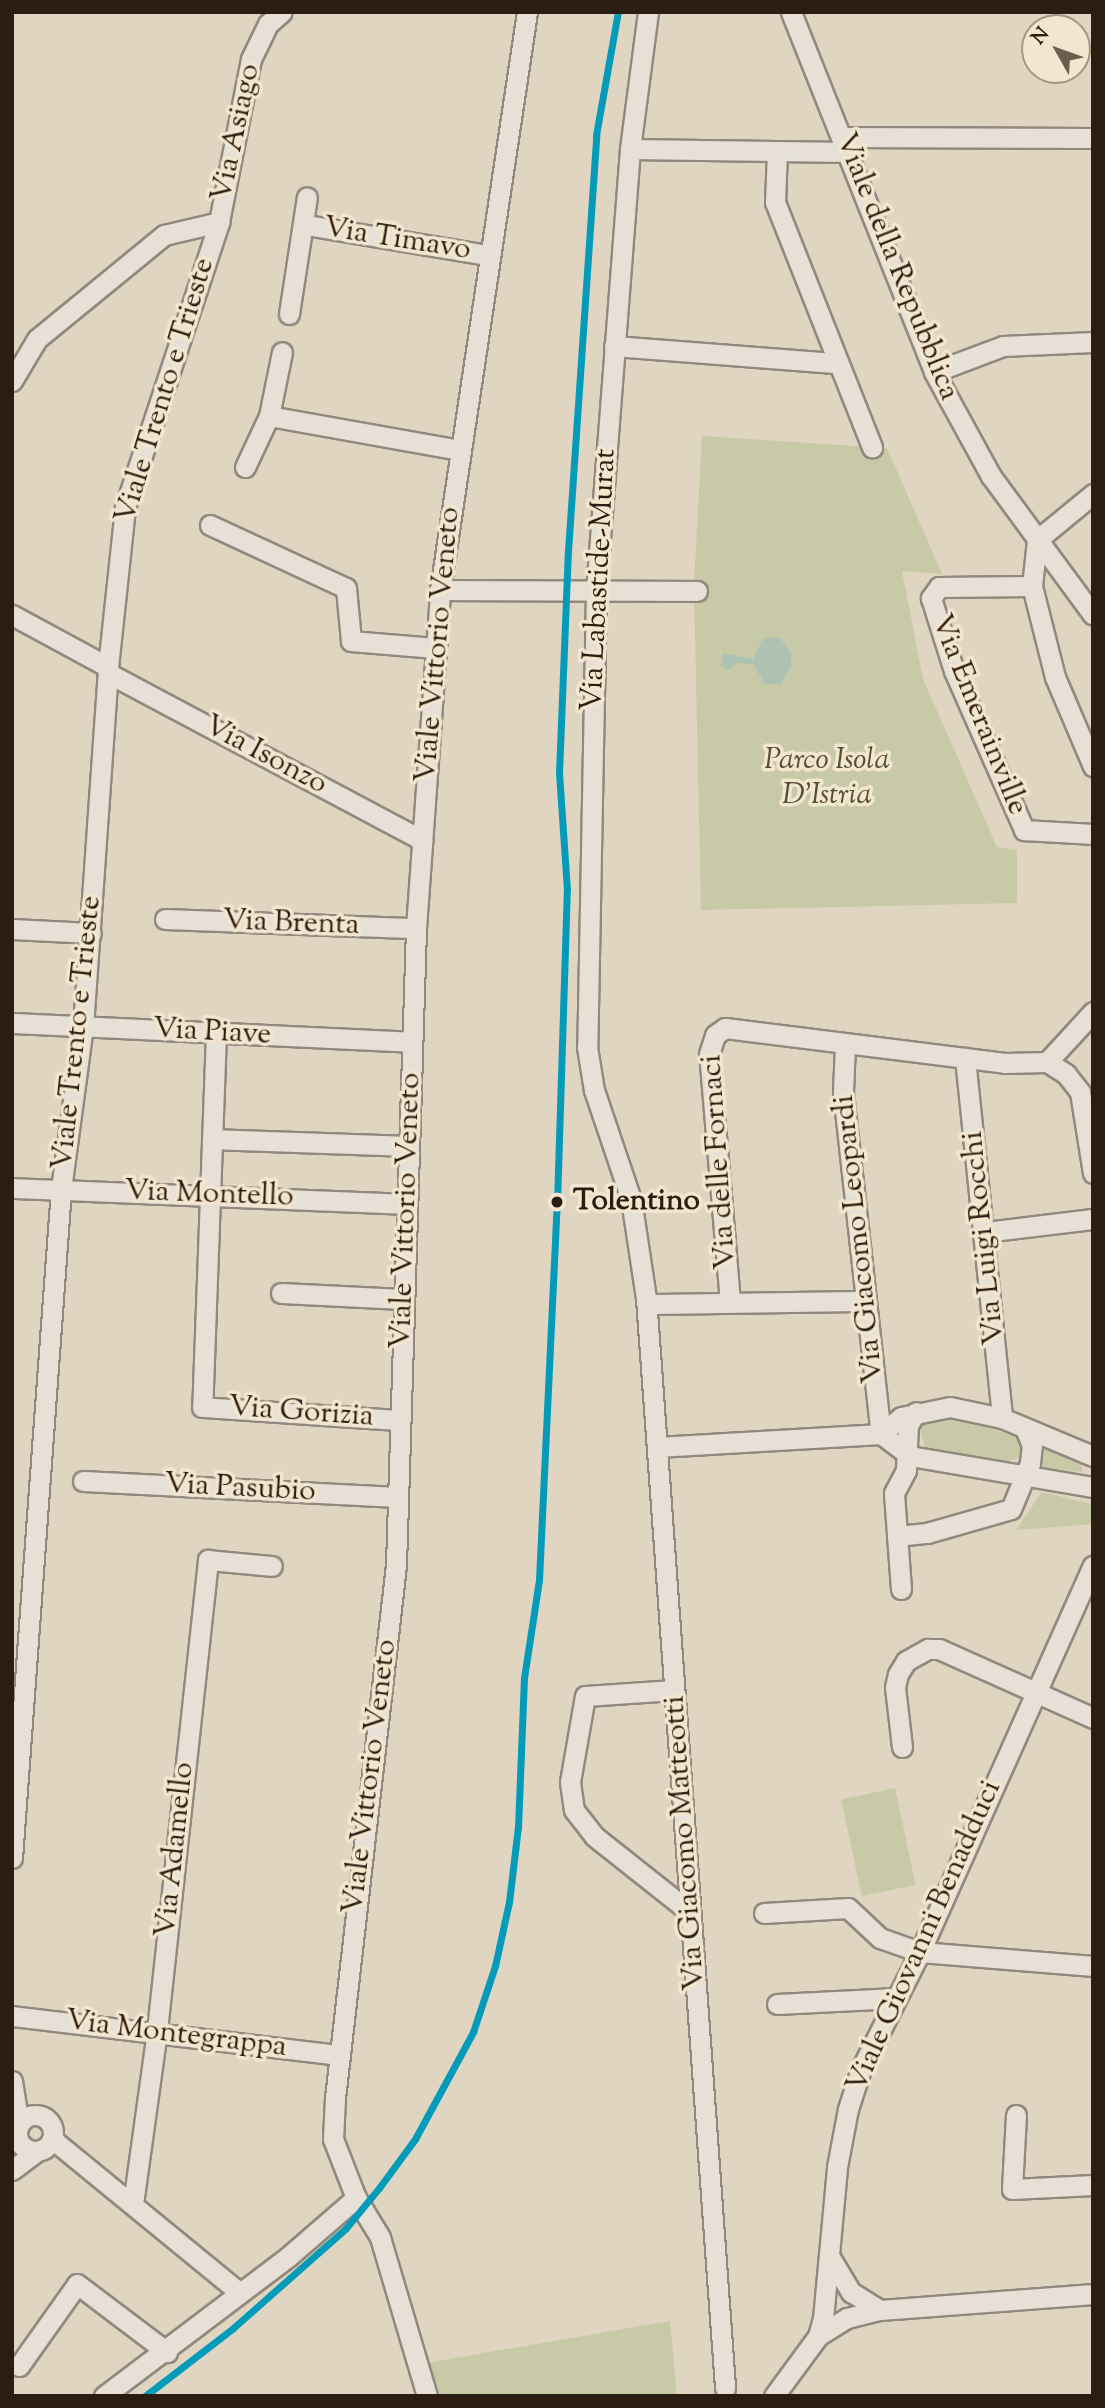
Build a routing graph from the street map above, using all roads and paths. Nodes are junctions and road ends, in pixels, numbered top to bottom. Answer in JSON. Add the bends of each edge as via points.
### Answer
{"nodes":[{"id":1,"x":282,"y":12,"type":"edge"},
{"id":2,"x":527,"y":12,"type":"edge"},
{"id":3,"x":648,"y":12,"type":"edge"},
{"id":4,"x":791,"y":12,"type":"edge"},
{"id":5,"x":1093,"y":138,"type":"edge"},
{"id":6,"x":845,"y":145,"type":"junction"},
{"id":7,"x":630,"y":149,"type":"junction"},
{"id":8,"x":777,"y":151,"type":"junction"},
{"id":9,"x":307,"y":197,"type":"dead end"},
{"id":10,"x":219,"y":222,"type":"junction"},
{"id":11,"x":306,"y":225,"type":"junction"},
{"id":12,"x":488,"y":255,"type":"junction"},
{"id":13,"x":289,"y":314,"type":"dead end"},
{"id":14,"x":614,"y":346,"type":"junction"},
{"id":15,"x":1090,"y":347,"type":"edge"},
{"id":16,"x":282,"y":352,"type":"dead end"},
{"id":17,"x":837,"y":363,"type":"junction"},
{"id":18,"x":934,"y":372,"type":"junction"},
{"id":19,"x":12,"y":380,"type":"edge"},
{"id":20,"x":269,"y":416,"type":"junction"},
{"id":21,"x":872,"y":447,"type":"dead end"},
{"id":22,"x":459,"y":450,"type":"junction"},
{"id":23,"x":245,"y":467,"type":"dead end"},
{"id":24,"x":1093,"y":494,"type":"edge"},
{"id":25,"x":210,"y":525,"type":"dead end"},
{"id":26,"x":1037,"y":540,"type":"junction"},
{"id":27,"x":1032,"y":586,"type":"junction"},
{"id":28,"x":440,"y":590,"type":"junction"},
{"id":29,"x":697,"y":591,"type":"dead end"},
{"id":30,"x":596,"y":592,"type":"junction"},
{"id":31,"x":12,"y":615,"type":"edge"},
{"id":32,"x":1093,"y":615,"type":"edge"},
{"id":33,"x":435,"y":648,"type":"junction"},
{"id":34,"x":108,"y":670,"type":"junction"},
{"id":35,"x":1093,"y":766,"type":"edge"},
{"id":36,"x":1093,"y":834,"type":"edge"},
{"id":37,"x":422,"y":839,"type":"junction"},
{"id":38,"x":165,"y":919,"type":"dead end"},
{"id":39,"x":416,"y":928,"type":"junction"},
{"id":40,"x":12,"y":929,"type":"edge"},
{"id":41,"x":91,"y":933,"type":"junction"},
{"id":42,"x":1093,"y":1012,"type":"edge"},
{"id":43,"x":12,"y":1023,"type":"edge"},
{"id":44,"x":83,"y":1027,"type":"junction"},
{"id":45,"x":216,"y":1033,"type":"junction"},
{"id":46,"x":412,"y":1042,"type":"junction"},
{"id":47,"x":845,"y":1044,"type":"junction"},
{"id":48,"x":965,"y":1058,"type":"junction"},
{"id":49,"x":1047,"y":1062,"type":"junction"},
{"id":50,"x":1005,"y":1063,"type":"junction"},
{"id":51,"x":970,"y":1095,"type":"junction"},
{"id":52,"x":212,"y":1139,"type":"junction"},
{"id":53,"x":408,"y":1146,"type":"junction"},
{"id":54,"x":1093,"y":1174,"type":"edge"},
{"id":55,"x":12,"y":1188,"type":"edge"},
{"id":56,"x":61,"y":1189,"type":"junction"},
{"id":57,"x":209,"y":1194,"type":"junction"},
{"id":58,"x":406,"y":1204,"type":"junction"},
{"id":59,"x":1093,"y":1219,"type":"edge"},
{"id":60,"x":985,"y":1232,"type":"junction"},
{"id":61,"x":281,"y":1293,"type":"dead end"},
{"id":62,"x":403,"y":1299,"type":"junction"},
{"id":63,"x":647,"y":1301,"type":"junction"},
{"id":64,"x":866,"y":1301,"type":"junction"},
{"id":65,"x":730,"y":1302,"type":"junction"},
{"id":66,"x":916,"y":1412,"type":"junction"},
{"id":67,"x":1002,"y":1418,"type":"junction"},
{"id":68,"x":400,"y":1420,"type":"junction"},
{"id":69,"x":1026,"y":1430,"type":"junction"},
{"id":70,"x":881,"y":1434,"type":"junction"},
{"id":71,"x":657,"y":1447,"type":"junction"},
{"id":72,"x":1093,"y":1455,"type":"edge"},
{"id":73,"x":910,"y":1456,"type":"junction"},
{"id":74,"x":1027,"y":1477,"type":"junction"},
{"id":75,"x":83,"y":1481,"type":"dead end"},
{"id":76,"x":1093,"y":1488,"type":"edge"},
{"id":77,"x":398,"y":1497,"type":"junction"},
{"id":78,"x":897,"y":1536,"type":"junction"},
{"id":79,"x":272,"y":1566,"type":"dead end"},
{"id":80,"x":1093,"y":1566,"type":"edge"},
{"id":81,"x":901,"y":1589,"type":"dead end"},
{"id":82,"x":674,"y":1690,"type":"junction"},
{"id":83,"x":1036,"y":1692,"type":"junction"},
{"id":84,"x":17,"y":1717,"type":"edge"},
{"id":85,"x":1093,"y":1718,"type":"edge"},
{"id":86,"x":902,"y":1747,"type":"dead end"},
{"id":87,"x":12,"y":1858,"type":"edge"},
{"id":88,"x":690,"y":1912,"type":"junction"},
{"id":89,"x":764,"y":1913,"type":"dead end"},
{"id":90,"x":920,"y":1952,"type":"junction"},
{"id":91,"x":1093,"y":1966,"type":"edge"},
{"id":92,"x":896,"y":1998,"type":"junction"},
{"id":93,"x":777,"y":2004,"type":"dead end"},
{"id":94,"x":12,"y":2016,"type":"edge"},
{"id":95,"x":157,"y":2030,"type":"junction"},
{"id":96,"x":339,"y":2055,"type":"junction"},
{"id":97,"x":12,"y":2081,"type":"edge"},
{"id":98,"x":1016,"y":2115,"type":"dead end"},
{"id":99,"x":20,"y":2130,"type":"edge"},
{"id":100,"x":45,"y":2145,"type":"junction"},
{"id":101,"x":12,"y":2170,"type":"edge"},
{"id":102,"x":1093,"y":2185,"type":"edge"},
{"id":103,"x":356,"y":2198,"type":"junction"},
{"id":104,"x":132,"y":2204,"type":"junction"},
{"id":105,"x":831,"y":2258,"type":"junction"},
{"id":106,"x":238,"y":2291,"type":"junction"},
{"id":107,"x":1093,"y":2294,"type":"edge"},
{"id":108,"x":880,"y":2310,"type":"junction"},
{"id":109,"x":820,"y":2328,"type":"junction"},
{"id":110,"x":167,"y":2352,"type":"junction"},
{"id":111,"x":19,"y":2366,"type":"dead end"},
{"id":112,"x":727,"y":2393,"type":"edge"},
{"id":113,"x":104,"y":2396,"type":"edge"},
{"id":114,"x":427,"y":2396,"type":"edge"},
{"id":115,"x":774,"y":2396,"type":"edge"}],
"edges":[{"from":1,"to":10,"type":"street","name":"Via Asiago","via":[[268,24],[251,59]]},
{"from":2,"to":12,"type":"street","name":"Viale Vittorio Veneto"},
{"from":3,"to":7,"type":"street","name":"Via Labastide-Murat"},
{"from":4,"to":6,"type":"street","name":"Viale della Repubblica"},
{"from":5,"to":6,"type":"street"},
{"from":6,"to":8,"type":"street"},
{"from":6,"to":18,"type":"street","name":"Viale della Repubblica"},
{"from":7,"to":8,"type":"street"},
{"from":7,"to":14,"type":"street","name":"Via Labastide-Murat"},
{"from":8,"to":17,"type":"street","via":[[775,202]]},
{"from":9,"to":11,"type":"street","name":"Via Timavo"},
{"from":10,"to":19,"type":"street","via":[[164,235],[37,339]]},
{"from":10,"to":34,"type":"street","name":"Viale Trento e Trieste","via":[[125,507]]},
{"from":11,"to":12,"type":"street","name":"Via Timavo"},
{"from":11,"to":13,"type":"street","name":"Via Timavo"},
{"from":12,"to":22,"type":"street","name":"Viale Vittorio Veneto"},
{"from":14,"to":17,"type":"street"},
{"from":14,"to":30,"type":"street","name":"Via Labastide-Murat"},
{"from":15,"to":18,"type":"street","via":[[1003,346]]},
{"from":16,"to":20,"type":"street"},
{"from":17,"to":21,"type":"street"},
{"from":18,"to":26,"type":"street","name":"Viale della Repubblica","via":[[991,476]]},
{"from":20,"to":22,"type":"street"},
{"from":20,"to":23,"type":"street"},
{"from":22,"to":28,"type":"street","name":"Viale Vittorio Veneto"},
{"from":24,"to":26,"type":"street"},
{"from":25,"to":33,"type":"street","via":[[346,588],[351,640]]},
{"from":26,"to":27,"type":"street"},
{"from":26,"to":32,"type":"street","name":"Viale della Repubblica"},
{"from":27,"to":35,"type":"street","via":[[1052,666]]},
{"from":27,"to":36,"type":"street","name":"Via Emerainville","via":[[939,587],[931,598],[954,671],[1024,830]]},
{"from":28,"to":30,"type":"street"},
{"from":28,"to":33,"type":"street","name":"Viale Vittorio Veneto"},
{"from":29,"to":30,"type":"street"},
{"from":30,"to":63,"type":"street","name":"Via Labastide-Murat","via":[[587,1046],[594,1090],[631,1199]]},
{"from":31,"to":34,"type":"street","name":"Via Isonzo"},
{"from":33,"to":37,"type":"street","name":"Viale Vittorio Veneto"},
{"from":34,"to":37,"type":"street","name":"Via Isonzo"},
{"from":34,"to":41,"type":"street","name":"Viale Trento e Trieste"},
{"from":37,"to":39,"type":"street","name":"Viale Vittorio Veneto"},
{"from":38,"to":39,"type":"street","name":"Via Brenta"},
{"from":39,"to":46,"type":"street","name":"Viale Vittorio Veneto"},
{"from":40,"to":41,"type":"street"},
{"from":41,"to":44,"type":"street","name":"Viale Trento e Trieste"},
{"from":42,"to":49,"type":"street"},
{"from":43,"to":44,"type":"street","name":"Via Piave"},
{"from":44,"to":45,"type":"street","name":"Via Piave"},
{"from":44,"to":56,"type":"street","name":"Viale Trento e Trieste"},
{"from":45,"to":46,"type":"street","name":"Via Piave"},
{"from":45,"to":52,"type":"street"},
{"from":46,"to":53,"type":"street","name":"Viale Vittorio Veneto"},
{"from":47,"to":48,"type":"street"},
{"from":47,"to":64,"type":"street","name":"Via Giacomo Leopardi","via":[[843,1092]]},
{"from":47,"to":65,"type":"street","name":"Via delle Fornaci","via":[[724,1028],[715,1035],[709,1054]]},
{"from":48,"to":50,"type":"street"},
{"from":48,"to":51,"type":"street","name":"Via Luigi Rocchi"},
{"from":49,"to":50,"type":"street"},
{"from":49,"to":54,"type":"street","via":[[1066,1074],[1080,1092]]},
{"from":50,"to":51,"type":"street","via":[[981,1077]]},
{"from":51,"to":60,"type":"street","name":"Via Luigi Rocchi"},
{"from":52,"to":53,"type":"street"},
{"from":52,"to":57,"type":"street"},
{"from":53,"to":58,"type":"street","name":"Viale Vittorio Veneto"},
{"from":55,"to":56,"type":"street","name":"Via Montello"},
{"from":56,"to":57,"type":"street","name":"Via Montello"},
{"from":56,"to":84,"type":"street","name":"Viale Trento e Trieste"},
{"from":57,"to":58,"type":"street","name":"Via Montello"},
{"from":57,"to":68,"type":"street","name":"Via Gorizia","via":[[202,1407]]},
{"from":58,"to":62,"type":"street","name":"Viale Vittorio Veneto"},
{"from":59,"to":60,"type":"street"},
{"from":60,"to":67,"type":"street","name":"Via Luigi Rocchi"},
{"from":61,"to":62,"type":"street"},
{"from":62,"to":68,"type":"street","name":"Viale Vittorio Veneto"},
{"from":63,"to":65,"type":"street","name":"Via delle Fornaci"},
{"from":63,"to":71,"type":"street","name":"Via Giacomo Matteotti"},
{"from":64,"to":65,"type":"street","name":"Via delle Fornaci"},
{"from":64,"to":70,"type":"street","name":"Via Giacomo Leopardi"},
{"from":66,"to":67,"type":"street","via":[[950,1407]]},
{"from":66,"to":70,"type":"street","via":[[891,1423]]},
{"from":66,"to":73,"type":"street","via":[[908,1425]]},
{"from":67,"to":69,"type":"street"},
{"from":68,"to":77,"type":"street","name":"Viale Vittorio Veneto"},
{"from":69,"to":72,"type":"street"},
{"from":69,"to":74,"type":"street","via":[[1032,1445]]},
{"from":70,"to":71,"type":"street"},
{"from":70,"to":73,"type":"street"},
{"from":71,"to":82,"type":"street","name":"Via Giacomo Matteotti"},
{"from":73,"to":74,"type":"street"},
{"from":73,"to":78,"type":"street","via":[[894,1493]]},
{"from":74,"to":76,"type":"street"},
{"from":74,"to":78,"type":"street","via":[[1011,1508],[927,1533]]},
{"from":75,"to":77,"type":"street","name":"Via Pasubio"},
{"from":77,"to":96,"type":"street","name":"Viale Vittorio Veneto","via":[[396,1565]]},
{"from":78,"to":81,"type":"street"},
{"from":79,"to":95,"type":"street","name":"Via Adamello","via":[[208,1560]]},
{"from":80,"to":83,"type":"street","name":"Viale Giovanni Benadduci"},
{"from":82,"to":88,"type":"street","name":"Via Giacomo Matteotti"},
{"from":82,"to":88,"type":"street","via":[[585,1696],[569,1782],[574,1810],[594,1836]]},
{"from":83,"to":85,"type":"street"},
{"from":83,"to":86,"type":"street","via":[[939,1649],[918,1652],[906,1661],[895,1687]]},
{"from":83,"to":90,"type":"street","name":"Viale Giovanni Benadduci"},
{"from":84,"to":87,"type":"street","name":"Viale Trento e Trieste"},
{"from":88,"to":112,"type":"street","name":"Via Giacomo Matteotti"},
{"from":89,"to":90,"type":"street","via":[[848,1908],[880,1938]]},
{"from":90,"to":91,"type":"street"},
{"from":90,"to":92,"type":"street","name":"Viale Giovanni Benadduci"},
{"from":92,"to":93,"type":"street"},
{"from":92,"to":105,"type":"street","name":"Viale Giovanni Benadduci","via":[[848,2109],[837,2167]]},
{"from":94,"to":95,"type":"street","name":"Via Montegrappa"},
{"from":95,"to":96,"type":"street","name":"Via Montegrappa"},
{"from":95,"to":104,"type":"street","name":"Via Adamello"},
{"from":96,"to":103,"type":"street","name":"Viale Vittorio Veneto","via":[[333,2139]]},
{"from":97,"to":99,"type":"street"},
{"from":98,"to":102,"type":"street","via":[[1012,2189]]},
{"from":99,"to":100,"type":"street","via":[[26,2149]]},
{"from":99,"to":100,"type":"street","via":[[50,2122]]},
{"from":100,"to":101,"type":"street"},
{"from":100,"to":104,"type":"street"},
{"from":103,"to":106,"type":"street","via":[[289,2256]]},
{"from":103,"to":114,"type":"street","name":"Viale Vittorio Veneto","via":[[380,2237]]},
{"from":104,"to":106,"type":"street"},
{"from":105,"to":108,"type":"street","via":[[851,2291]]},
{"from":105,"to":109,"type":"street","name":"Viale Giovanni Benadduci"},
{"from":106,"to":110,"type":"street"},
{"from":107,"to":108,"type":"street"},
{"from":108,"to":109,"type":"street"},
{"from":109,"to":115,"type":"street","name":"Viale Giovanni Benadduci"},
{"from":110,"to":111,"type":"street","via":[[77,2284]]},
{"from":110,"to":113,"type":"street"}]}
